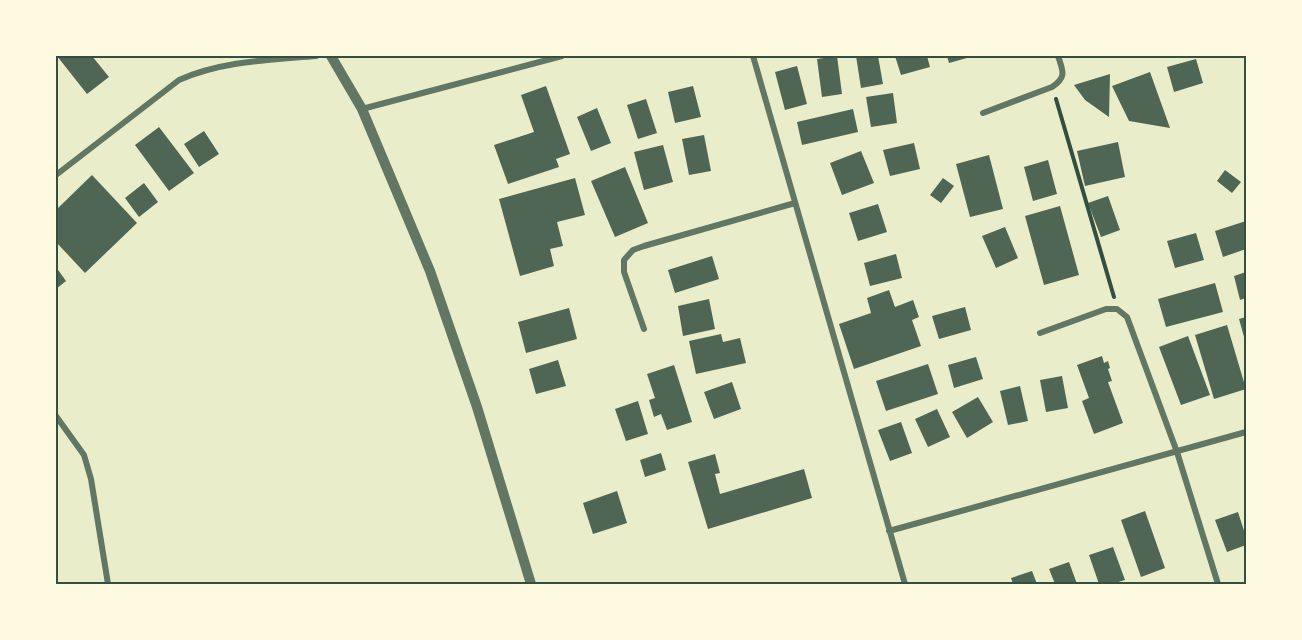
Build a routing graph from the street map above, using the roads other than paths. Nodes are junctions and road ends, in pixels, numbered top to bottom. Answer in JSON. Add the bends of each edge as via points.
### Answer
{"nodes":[{"id":1,"x":315,"y":56,"type":"edge"},
{"id":2,"x":331,"y":56,"type":"edge"},
{"id":3,"x":562,"y":56,"type":"edge"},
{"id":4,"x":753,"y":56,"type":"edge"},
{"id":5,"x":1058,"y":56,"type":"edge"},
{"id":6,"x":362,"y":109,"type":"junction"},
{"id":7,"x":983,"y":113,"type":"dead end"},
{"id":8,"x":56,"y":175,"type":"edge"},
{"id":9,"x":795,"y":203,"type":"junction"},
{"id":10,"x":644,"y":329,"type":"dead end"},
{"id":11,"x":1040,"y":333,"type":"dead end"},
{"id":12,"x":56,"y":416,"type":"edge"},
{"id":13,"x":1246,"y":432,"type":"edge"},
{"id":14,"x":1177,"y":452,"type":"junction"},
{"id":15,"x":889,"y":531,"type":"junction"},
{"id":16,"x":108,"y":585,"type":"edge"},
{"id":17,"x":531,"y":585,"type":"edge"},
{"id":18,"x":905,"y":585,"type":"edge"},
{"id":19,"x":1218,"y":585,"type":"edge"}],
"edges":[{"from":1,"to":8,"type":"street","via":[[198,71],[179,80]]},
{"from":2,"to":6,"type":"street"},
{"from":3,"to":6,"type":"street"},
{"from":4,"to":9,"type":"street"},
{"from":5,"to":7,"type":"street","via":[[1063,73],[1052,87]]},
{"from":6,"to":17,"type":"street","via":[[430,271],[477,407]]},
{"from":9,"to":10,"type":"street","via":[[633,250],[624,260],[624,272]]},
{"from":9,"to":15,"type":"street"},
{"from":11,"to":14,"type":"street","via":[[1106,309],[1117,309],[1127,317]]},
{"from":12,"to":16,"type":"street","via":[[84,455]]},
{"from":13,"to":14,"type":"street"},
{"from":14,"to":15,"type":"street"},
{"from":14,"to":19,"type":"street"},
{"from":15,"to":18,"type":"street"}]}
